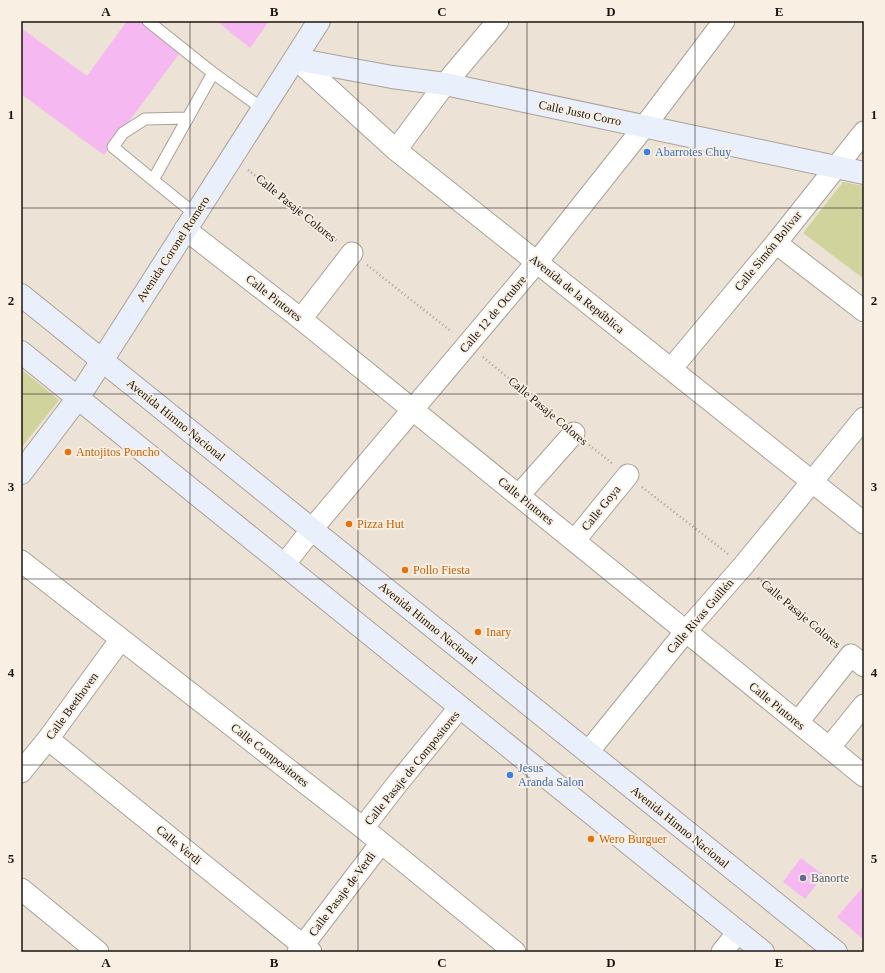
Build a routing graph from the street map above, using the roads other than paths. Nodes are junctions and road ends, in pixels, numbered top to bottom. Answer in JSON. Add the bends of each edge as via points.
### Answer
{"nodes":[{"id":1,"x":148,"y":21,"type":"edge"},
{"id":2,"x":319,"y":21,"type":"edge"},
{"id":3,"x":498,"y":21,"type":"edge"},
{"id":4,"x":724,"y":21,"type":"edge"},
{"id":5,"x":295,"y":59,"type":"junction"},
{"id":6,"x":213,"y":73,"type":"junction"},
{"id":7,"x":446,"y":84,"type":"junction"},
{"id":8,"x":263,"y":109,"type":"junction"},
{"id":9,"x":188,"y":118,"type":"junction"},
{"id":10,"x":644,"y":127,"type":"junction"},
{"id":11,"x":864,"y":132,"type":"edge"},
{"id":12,"x":396,"y":150,"type":"junction"},
{"id":13,"x":835,"y":168,"type":"junction"},
{"id":14,"x":864,"y":173,"type":"edge"},
{"id":15,"x":153,"y":180,"type":"junction"},
{"id":16,"x":190,"y":222,"type":"junction"},
{"id":17,"x":776,"y":243,"type":"junction"},
{"id":18,"x":352,"y":253,"type":"road end"},
{"id":19,"x":537,"y":262,"type":"junction"},
{"id":20,"x":21,"y":295,"type":"edge"},
{"id":21,"x":864,"y":311,"type":"edge"},
{"id":22,"x":301,"y":319,"type":"junction"},
{"id":23,"x":21,"y":352,"type":"edge"},
{"id":24,"x":102,"y":360,"type":"junction"},
{"id":25,"x":671,"y":369,"type":"junction"},
{"id":26,"x":78,"y":398,"type":"junction"},
{"id":27,"x":413,"y":409,"type":"junction"},
{"id":28,"x":864,"y":418,"type":"edge"},
{"id":29,"x":574,"y":433,"type":"road end"},
{"id":30,"x":21,"y":473,"type":"edge"},
{"id":31,"x":628,"y":475,"type":"road end"},
{"id":32,"x":813,"y":481,"type":"junction"},
{"id":33,"x":519,"y":495,"type":"junction"},
{"id":34,"x":864,"y":522,"type":"edge"},
{"id":35,"x":312,"y":529,"type":"junction"},
{"id":36,"x":575,"y":540,"type":"junction"},
{"id":37,"x":21,"y":561,"type":"edge"},
{"id":38,"x":284,"y":564,"type":"junction"},
{"id":39,"x":686,"y":631,"type":"junction"},
{"id":40,"x":121,"y":639,"type":"junction"},
{"id":41,"x":857,"y":660,"type":"edge"},
{"id":42,"x":864,"y":705,"type":"edge"},
{"id":43,"x":460,"y":707,"type":"junction"},
{"id":44,"x":798,"y":722,"type":"junction"},
{"id":45,"x":48,"y":739,"type":"junction"},
{"id":46,"x":829,"y":748,"type":"junction"},
{"id":47,"x":588,"y":752,"type":"junction"},
{"id":48,"x":21,"y":772,"type":"edge"},
{"id":49,"x":864,"y":776,"type":"edge"},
{"id":50,"x":363,"y":828,"type":"junction"},
{"id":51,"x":381,"y":842,"type":"junction"},
{"id":52,"x":21,"y":889,"type":"edge"},
{"id":53,"x":738,"y":932,"type":"junction"},
{"id":54,"x":304,"y":950,"type":"edge"},
{"id":55,"x":98,"y":952,"type":"edge"},
{"id":56,"x":515,"y":952,"type":"edge"},
{"id":57,"x":722,"y":952,"type":"edge"},
{"id":58,"x":763,"y":952,"type":"edge"},
{"id":59,"x":836,"y":952,"type":"edge"}],
"edges":[{"from":1,"to":6,"type":"lane"},
{"from":2,"to":5,"type":"main road","name":"Avenida Coronel Romero"},
{"from":3,"to":7,"type":"street"},
{"from":4,"to":10,"type":"street","name":"Calle 12 de Octubre"},
{"from":5,"to":7,"type":"main road","name":"Calle Justo Corro"},
{"from":5,"to":8,"type":"main road","name":"Avenida Coronel Romero"},
{"from":5,"to":12,"type":"street","name":"Avenida de la República"},
{"from":6,"to":8,"type":"lane"},
{"from":6,"to":9,"type":"lane"},
{"from":7,"to":10,"type":"main road","name":"Calle Justo Corro"},
{"from":7,"to":12,"type":"street"},
{"from":8,"to":16,"type":"main road","name":"Avenida Coronel Romero"},
{"from":9,"to":15,"type":"lane"},
{"from":9,"to":15,"type":"lane","via":[[145,119],[123,133],[113,147]]},
{"from":10,"to":13,"type":"main road","name":"Calle Justo Corro"},
{"from":10,"to":19,"type":"street","name":"Calle 12 de Octubre"},
{"from":11,"to":13,"type":"street","name":"Calle Simón Bolívar"},
{"from":12,"to":19,"type":"street","name":"Avenida de la República"},
{"from":13,"to":14,"type":"main road","name":"Calle Justo Corro"},
{"from":13,"to":17,"type":"street","name":"Calle Simón Bolívar"},
{"from":15,"to":16,"type":"lane"},
{"from":16,"to":22,"type":"street","name":"Calle Pintores"},
{"from":16,"to":24,"type":"main road","name":"Avenida Coronel Romero"},
{"from":17,"to":21,"type":"street"},
{"from":17,"to":25,"type":"street","name":"Calle Simón Bolívar"},
{"from":18,"to":22,"type":"street"},
{"from":19,"to":25,"type":"street","name":"Avenida de la República"},
{"from":19,"to":27,"type":"street","name":"Calle 12 de Octubre"},
{"from":20,"to":24,"type":"main road","name":"Avenida Himno Nacional"},
{"from":22,"to":27,"type":"street","name":"Calle Pintores"},
{"from":23,"to":26,"type":"main road"},
{"from":24,"to":26,"type":"main road","name":"Avenida Coronel Romero"},
{"from":24,"to":35,"type":"main road","name":"Avenida Himno Nacional"},
{"from":25,"to":32,"type":"street","name":"Avenida de la República"},
{"from":26,"to":30,"type":"main road","name":"Avenida Coronel Romero"},
{"from":26,"to":38,"type":"main road"},
{"from":27,"to":33,"type":"street","name":"Calle Pintores"},
{"from":27,"to":35,"type":"street","name":"Calle 12 de Octubre"},
{"from":28,"to":32,"type":"street","name":"Calle Rivas Guillén"},
{"from":29,"to":33,"type":"street"},
{"from":31,"to":36,"type":"street","name":"Calle Goya"},
{"from":32,"to":34,"type":"street","name":"Avenida de la República"},
{"from":32,"to":39,"type":"street","name":"Calle Rivas Guillén"},
{"from":33,"to":36,"type":"street","name":"Calle Pintores"},
{"from":35,"to":38,"type":"street","name":"Calle 12 de Octubre"},
{"from":35,"to":47,"type":"main road","name":"Avenida Himno Nacional"},
{"from":36,"to":39,"type":"street","name":"Calle Pintores"},
{"from":37,"to":40,"type":"street","name":"Calle Compositores"},
{"from":38,"to":43,"type":"main road"},
{"from":39,"to":44,"type":"street","name":"Calle Pintores"},
{"from":39,"to":47,"type":"street","name":"Calle Rivas Guillén"},
{"from":40,"to":45,"type":"street","name":"Calle Beethoven"},
{"from":40,"to":50,"type":"street","name":"Calle Compositores"},
{"from":41,"to":44,"type":"street"},
{"from":42,"to":46,"type":"street"},
{"from":43,"to":50,"type":"street","name":"Calle Pasaje de Compositores"},
{"from":43,"to":53,"type":"main road"},
{"from":44,"to":46,"type":"street","name":"Calle Pintores"},
{"from":45,"to":48,"type":"street","name":"Calle Beethoven"},
{"from":45,"to":54,"type":"street","name":"Calle Verdi"},
{"from":46,"to":49,"type":"street","name":"Calle Pintores"},
{"from":47,"to":59,"type":"main road","name":"Avenida Himno Nacional"},
{"from":50,"to":51,"type":"street","name":"Calle Compositores"},
{"from":51,"to":54,"type":"street","name":"Calle Pasaje de Verdi"},
{"from":51,"to":56,"type":"street","name":"Calle Compositores"},
{"from":52,"to":55,"type":"street"},
{"from":53,"to":57,"type":"street"},
{"from":53,"to":58,"type":"main road"}]}
